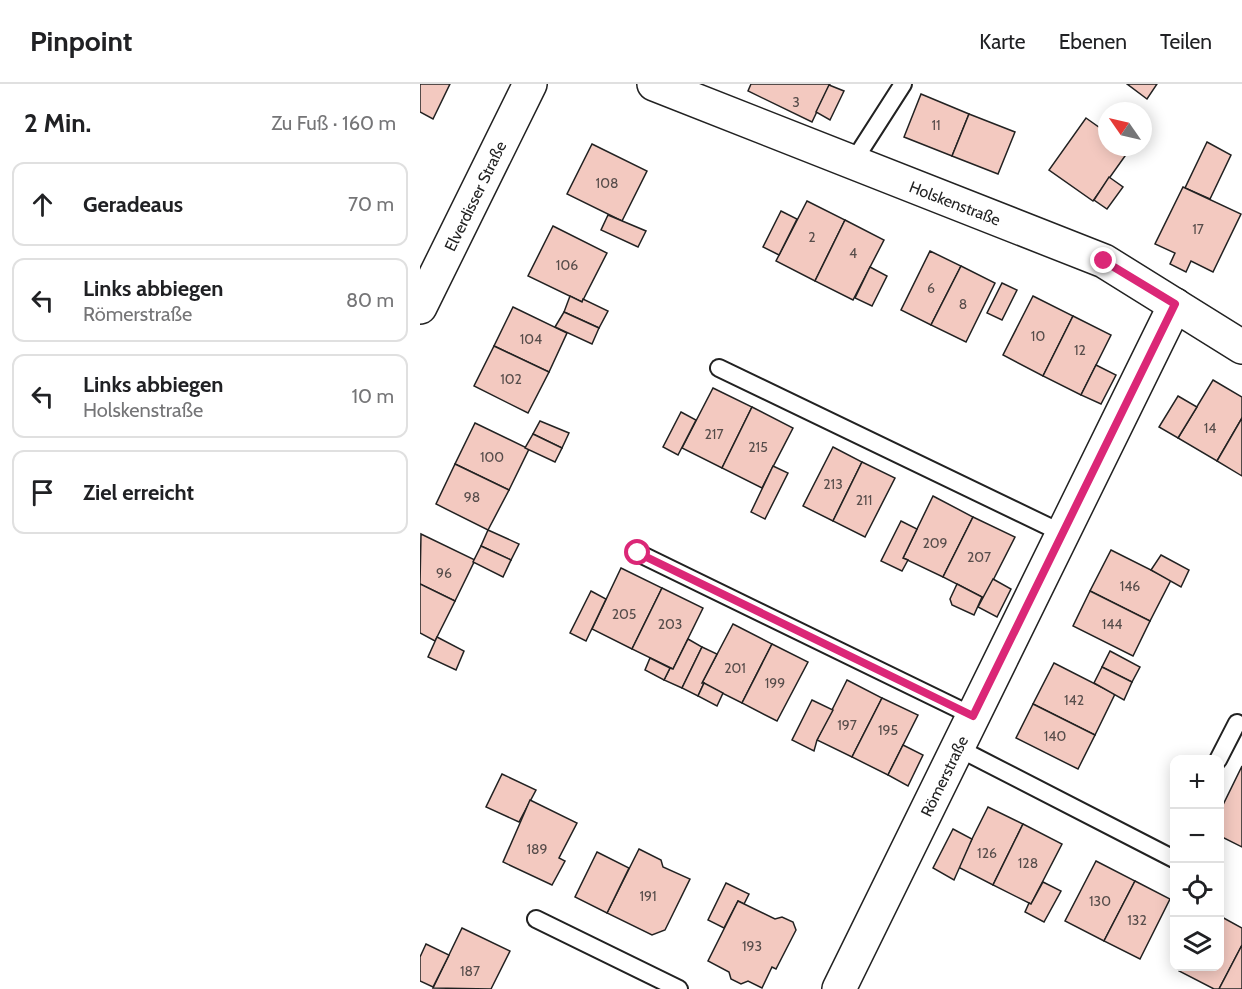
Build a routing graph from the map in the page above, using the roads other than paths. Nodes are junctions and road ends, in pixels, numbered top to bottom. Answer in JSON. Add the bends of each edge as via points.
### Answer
{"nodes":[{"id":1,"x":530,"y":84,"type":"edge"},
{"id":2,"x":654,"y":84,"type":"edge"},
{"id":3,"x":903,"y":84,"type":"edge"},
{"id":4,"x":853,"y":162,"type":"junction"},
{"id":5,"x":1175,"y":304,"type":"junction"},
{"id":6,"x":420,"y":307,"type":"edge"},
{"id":7,"x":1242,"y":347,"type":"edge"},
{"id":8,"x":719,"y":368,"type":"dead end"},
{"id":9,"x":1064,"y":534,"type":"junction"},
{"id":10,"x":638,"y":553,"type":"dead end"},
{"id":11,"x":973,"y":716,"type":"junction"},
{"id":12,"x":1237,"y":723,"type":"dead end"},
{"id":13,"x":958,"y":748,"type":"junction"},
{"id":14,"x":1220,"y":755,"type":"edge"},
{"id":15,"x":1170,"y":852,"type":"edge"},
{"id":16,"x":536,"y":919,"type":"dead end"},
{"id":17,"x":679,"y":989,"type":"edge"},
{"id":18,"x":839,"y":989,"type":"edge"}],
"edges":[{"from":1,"to":6,"type":"street","name":"Elverdisser Straße"},
{"from":2,"to":4,"type":"street","name":"Holskenstraße"},
{"from":3,"to":4,"type":"lane"},
{"from":4,"to":5,"type":"street","name":"Holskenstraße","via":[[1104,261]]},
{"from":5,"to":7,"type":"street","name":"Holskenstraße"},
{"from":5,"to":9,"type":"street","name":"Römerstraße"},
{"from":8,"to":9,"type":"lane"},
{"from":9,"to":11,"type":"street","name":"Römerstraße"},
{"from":10,"to":11,"type":"lane"},
{"from":11,"to":13,"type":"street","name":"Römerstraße"},
{"from":12,"to":14,"type":"lane"},
{"from":13,"to":15,"type":"lane"},
{"from":13,"to":18,"type":"street","name":"Römerstraße"},
{"from":16,"to":17,"type":"lane"}]}
